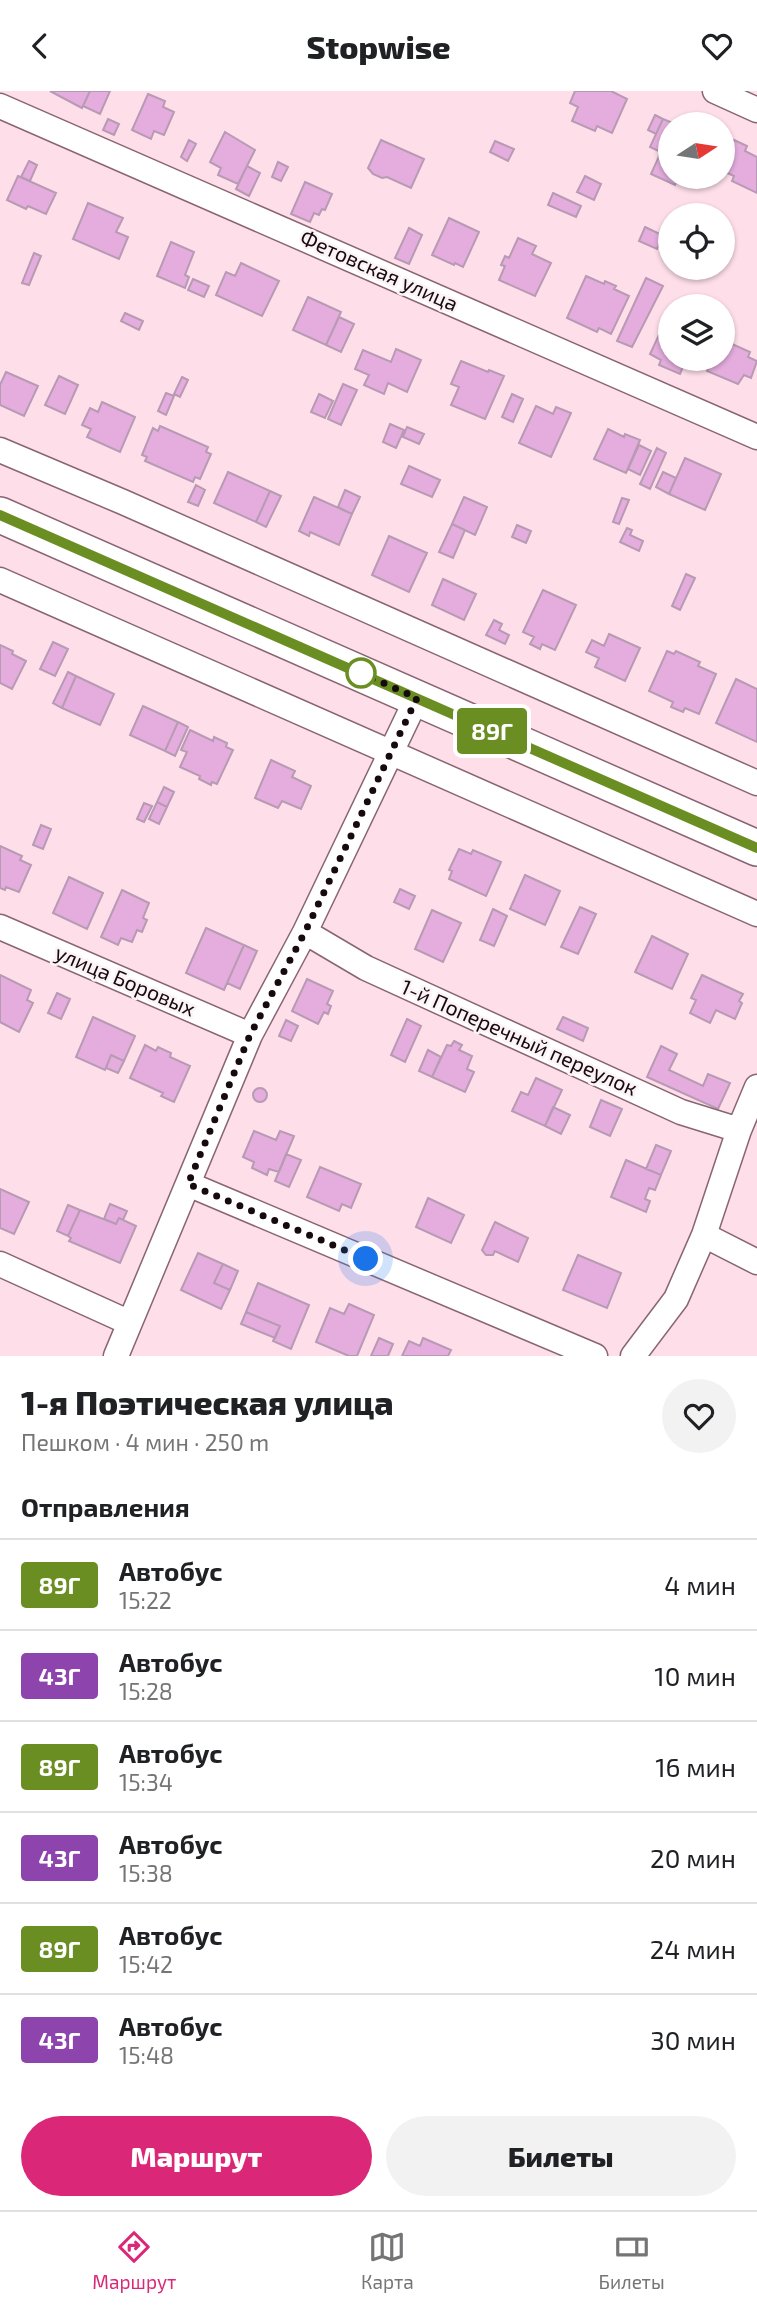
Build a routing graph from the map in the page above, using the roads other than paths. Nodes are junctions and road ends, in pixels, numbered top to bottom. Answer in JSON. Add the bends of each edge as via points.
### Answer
{"nodes":[{"id":1,"x":715,"y":91,"type":"edge"},
{"id":2,"x":0,"y":106,"type":"edge"},
{"id":3,"x":757,"y":110,"type":"edge"},
{"id":4,"x":757,"y":437,"type":"edge"},
{"id":5,"x":0,"y":450,"type":"edge"},
{"id":6,"x":0,"y":515,"type":"edge"},
{"id":7,"x":0,"y":580,"type":"edge"},
{"id":8,"x":417,"y":698,"type":"junction"},
{"id":9,"x":391,"y":752,"type":"junction"},
{"id":10,"x":757,"y":783,"type":"edge"},
{"id":11,"x":757,"y":848,"type":"edge"},
{"id":12,"x":757,"y":914,"type":"edge"},
{"id":13,"x":0,"y":927,"type":"edge"},
{"id":14,"x":305,"y":932,"type":"junction"},
{"id":15,"x":250,"y":1035,"type":"junction"},
{"id":16,"x":757,"y":1087,"type":"edge"},
{"id":17,"x":739,"y":1130,"type":"junction"},
{"id":18,"x":188,"y":1184,"type":"junction"},
{"id":19,"x":704,"y":1235,"type":"junction"},
{"id":20,"x":757,"y":1262,"type":"edge"},
{"id":21,"x":0,"y":1264,"type":"edge"},
{"id":22,"x":128,"y":1322,"type":"junction"},
{"id":23,"x":116,"y":1356,"type":"edge"},
{"id":24,"x":595,"y":1356,"type":"edge"},
{"id":25,"x":633,"y":1356,"type":"edge"}],
"edges":[{"from":1,"to":3,"type":"street"},
{"from":2,"to":4,"type":"street","name":"Фетовская улица"},
{"from":5,"to":10,"type":"street"},
{"from":6,"to":8,"type":"main road"},
{"from":7,"to":9,"type":"street"},
{"from":8,"to":9,"type":"street"},
{"from":8,"to":11,"type":"main road"},
{"from":9,"to":12,"type":"street"},
{"from":9,"to":14,"type":"street"},
{"from":13,"to":15,"type":"street","name":"улица Боровых"},
{"from":14,"to":15,"type":"street"},
{"from":14,"to":17,"type":"street","name":"1-й Поперечный переулок","via":[[366,968],[681,1112]]},
{"from":15,"to":18,"type":"street"},
{"from":16,"to":17,"type":"street"},
{"from":17,"to":19,"type":"street"},
{"from":18,"to":22,"type":"street"},
{"from":18,"to":24,"type":"street"},
{"from":19,"to":20,"type":"street"},
{"from":19,"to":25,"type":"street","via":[[676,1299]]},
{"from":21,"to":22,"type":"street"},
{"from":22,"to":23,"type":"street"}]}
